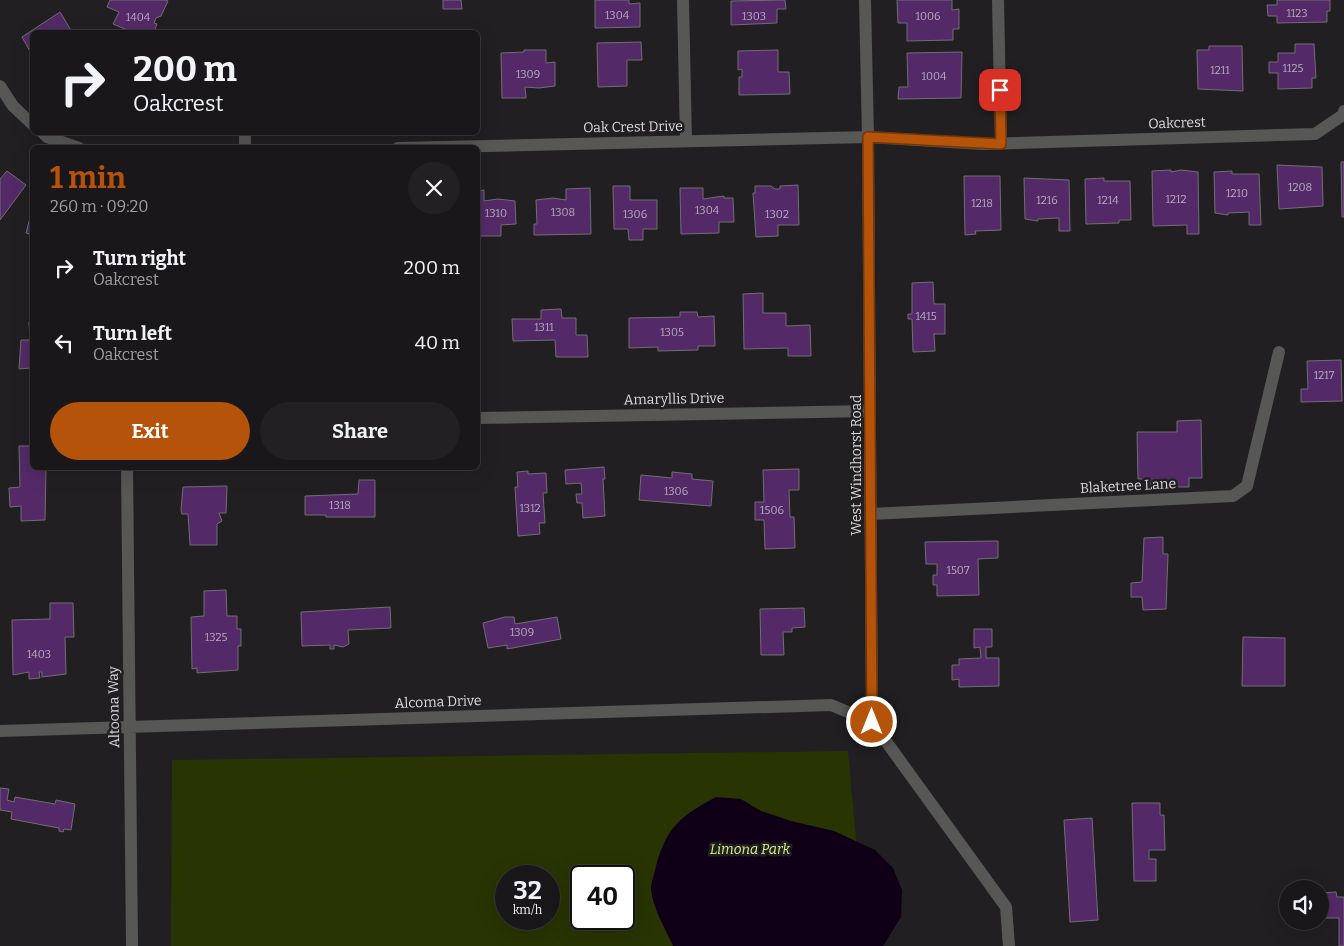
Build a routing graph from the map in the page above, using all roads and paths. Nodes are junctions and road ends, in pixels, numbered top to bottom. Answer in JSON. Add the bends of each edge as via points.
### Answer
{"nodes":[{"id":1,"x":683,"y":0,"type":"edge"},
{"id":2,"x":865,"y":0,"type":"edge"},
{"id":3,"x":998,"y":0,"type":"edge"},
{"id":4,"x":0,"y":86,"type":"edge"},
{"id":5,"x":1344,"y":111,"type":"edge"},
{"id":6,"x":30,"y":122,"type":"edge"},
{"id":7,"x":45,"y":135,"type":"edge"},
{"id":8,"x":868,"y":137,"type":"junction"},
{"id":9,"x":686,"y":141,"type":"junction"},
{"id":10,"x":1001,"y":144,"type":"junction"},
{"id":11,"x":70,"y":145,"type":"edge"},
{"id":12,"x":480,"y":146,"type":"edge"},
{"id":13,"x":1279,"y":352,"type":"dead end"},
{"id":14,"x":870,"y":411,"type":"junction"},
{"id":15,"x":480,"y":418,"type":"edge"},
{"id":16,"x":127,"y":470,"type":"edge"},
{"id":17,"x":871,"y":514,"type":"junction"},
{"id":18,"x":872,"y":722,"type":"junction"},
{"id":19,"x":129,"y":727,"type":"junction"},
{"id":20,"x":0,"y":731,"type":"edge"},
{"id":21,"x":132,"y":946,"type":"edge"},
{"id":22,"x":1010,"y":946,"type":"edge"}],
"edges":[{"from":1,"to":9,"type":"street"},
{"from":2,"to":8,"type":"street","name":"West Windhorst Road"},
{"from":3,"to":10,"type":"street"},
{"from":4,"to":6,"type":"street","via":[[13,106]]},
{"from":5,"to":10,"type":"street","name":"Oakcrest","via":[[1343,115],[1315,134]]},
{"from":7,"to":11,"type":"street"},
{"from":8,"to":9,"type":"street","name":"Oak Crest Drive"},
{"from":8,"to":10,"type":"street","name":"Oakcrest"},
{"from":8,"to":14,"type":"street","name":"West Windhorst Road"},
{"from":9,"to":12,"type":"street","name":"Oak Crest Drive"},
{"from":13,"to":17,"type":"street","name":"Blaketree Lane","via":[[1247,486],[1233,496]]},
{"from":14,"to":15,"type":"street","name":"Amaryllis Drive"},
{"from":14,"to":17,"type":"street","name":"West Windhorst Road"},
{"from":16,"to":19,"type":"street","name":"Altoona Way"},
{"from":17,"to":18,"type":"street","name":"West Windhorst Road"},
{"from":18,"to":19,"type":"street","name":"Alcoma Drive","via":[[831,704]]},
{"from":18,"to":22,"type":"street","via":[[1006,907]]},
{"from":19,"to":20,"type":"street","name":"Alcoma Drive"},
{"from":19,"to":21,"type":"street","name":"Altoona Way"}]}
